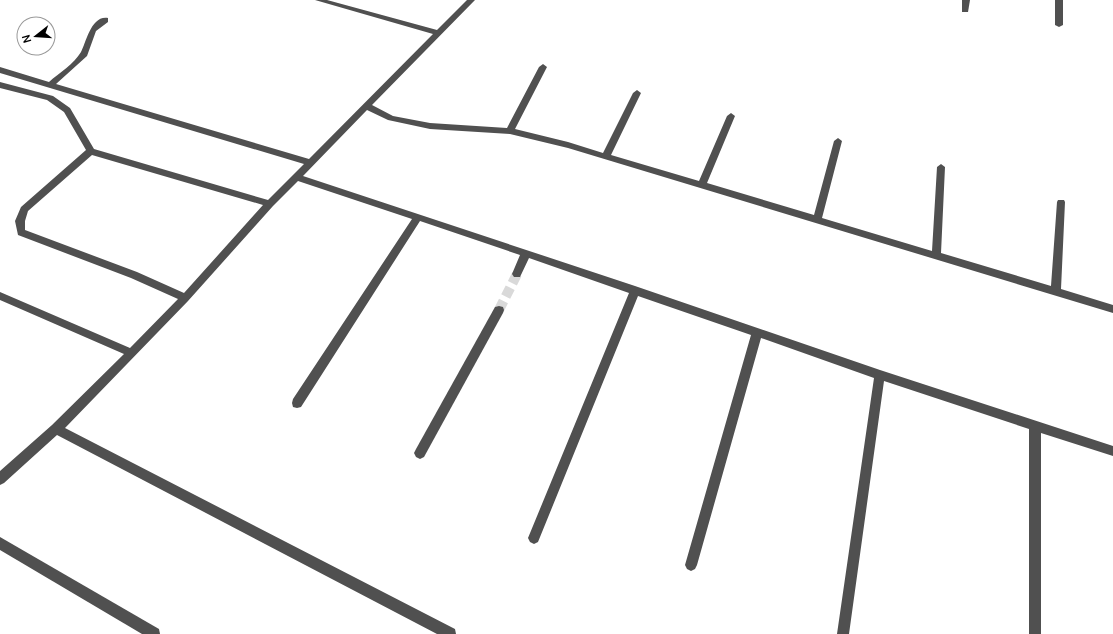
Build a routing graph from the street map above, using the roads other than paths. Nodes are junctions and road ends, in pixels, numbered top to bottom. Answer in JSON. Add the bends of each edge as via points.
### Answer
{"nodes":[{"id":1,"x":319,"y":0,"type":"edge"},
{"id":2,"x":471,"y":0,"type":"edge"},
{"id":3,"x":966,"y":0,"type":"edge"},
{"id":4,"x":1058,"y":0,"type":"edge"},
{"id":5,"x":965,"y":10,"type":"dead end"},
{"id":6,"x":106,"y":20,"type":"dead end"},
{"id":7,"x":1059,"y":25,"type":"dead end"},
{"id":8,"x":438,"y":33,"type":"junction"},
{"id":9,"x":544,"y":68,"type":"dead end"},
{"id":10,"x":0,"y":70,"type":"edge"},
{"id":11,"x":0,"y":85,"type":"edge"},
{"id":12,"x":50,"y":85,"type":"junction"},
{"id":13,"x":637,"y":93,"type":"dead end"},
{"id":14,"x":366,"y":106,"type":"junction"},
{"id":15,"x":732,"y":116,"type":"dead end"},
{"id":16,"x":510,"y":131,"type":"junction"},
{"id":17,"x":838,"y":141,"type":"dead end"},
{"id":18,"x":91,"y":151,"type":"junction"},
{"id":19,"x":606,"y":156,"type":"junction"},
{"id":20,"x":310,"y":163,"type":"junction"},
{"id":21,"x":941,"y":167,"type":"dead end"},
{"id":22,"x":297,"y":177,"type":"junction"},
{"id":23,"x":702,"y":185,"type":"junction"},
{"id":24,"x":1061,"y":202,"type":"dead end"},
{"id":25,"x":270,"y":204,"type":"junction"},
{"id":26,"x":417,"y":218,"type":"junction"},
{"id":27,"x":817,"y":220,"type":"junction"},
{"id":28,"x":526,"y":252,"type":"junction"},
{"id":29,"x":936,"y":256,"type":"junction"},
{"id":30,"x":517,"y":274,"type":"tunnel mouth"},
{"id":31,"x":635,"y":290,"type":"junction"},
{"id":32,"x":1056,"y":292,"type":"junction"},
{"id":33,"x":0,"y":296,"type":"edge"},
{"id":34,"x":185,"y":298,"type":"junction"},
{"id":35,"x":1113,"y":309,"type":"edge"},
{"id":36,"x":499,"y":310,"type":"tunnel mouth"},
{"id":37,"x":757,"y":333,"type":"junction"},
{"id":38,"x":132,"y":353,"type":"junction"},
{"id":39,"x":880,"y":375,"type":"junction"},
{"id":40,"x":297,"y":403,"type":"dead end"},
{"id":41,"x":1035,"y":427,"type":"junction"},
{"id":42,"x":56,"y":430,"type":"junction"},
{"id":43,"x":1113,"y":451,"type":"edge"},
{"id":44,"x":420,"y":453,"type":"dead end"},
{"id":45,"x":0,"y":479,"type":"edge"},
{"id":46,"x":534,"y":538,"type":"dead end"},
{"id":47,"x":0,"y":543,"type":"edge"},
{"id":48,"x":691,"y":565,"type":"dead end"},
{"id":49,"x":154,"y":634,"type":"edge"},
{"id":50,"x":450,"y":634,"type":"edge"},
{"id":51,"x":843,"y":634,"type":"edge"},
{"id":52,"x":1036,"y":634,"type":"edge"}],
"edges":[{"from":1,"to":8,"type":"street"},
{"from":2,"to":8,"type":"street"},
{"from":3,"to":5,"type":"street"},
{"from":4,"to":7,"type":"street"},
{"from":6,"to":12,"type":"street","via":[[93,30],[84,54]]},
{"from":8,"to":14,"type":"street"},
{"from":9,"to":16,"type":"street"},
{"from":10,"to":12,"type":"street"},
{"from":11,"to":18,"type":"street","via":[[50,98],[67,110]]},
{"from":12,"to":20,"type":"street"},
{"from":13,"to":19,"type":"street"},
{"from":14,"to":16,"type":"street","via":[[391,118],[430,126]]},
{"from":14,"to":20,"type":"street"},
{"from":15,"to":23,"type":"street"},
{"from":16,"to":19,"type":"street"},
{"from":17,"to":27,"type":"street"},
{"from":18,"to":25,"type":"street"},
{"from":18,"to":34,"type":"street","via":[[24,209],[20,232],[134,275]]},
{"from":19,"to":23,"type":"street"},
{"from":20,"to":22,"type":"street"},
{"from":21,"to":29,"type":"street"},
{"from":22,"to":25,"type":"street"},
{"from":22,"to":26,"type":"street"},
{"from":23,"to":27,"type":"street"},
{"from":24,"to":32,"type":"street"},
{"from":25,"to":34,"type":"street"},
{"from":26,"to":28,"type":"street"},
{"from":26,"to":40,"type":"street"},
{"from":27,"to":29,"type":"street"},
{"from":28,"to":30,"type":"street"},
{"from":28,"to":31,"type":"street"},
{"from":29,"to":32,"type":"street"},
{"from":31,"to":37,"type":"street"},
{"from":31,"to":46,"type":"street"},
{"from":32,"to":35,"type":"street"},
{"from":33,"to":38,"type":"street"},
{"from":34,"to":38,"type":"street"},
{"from":36,"to":44,"type":"street"},
{"from":37,"to":39,"type":"street"},
{"from":37,"to":48,"type":"street"},
{"from":38,"to":42,"type":"street"},
{"from":39,"to":41,"type":"street"},
{"from":39,"to":51,"type":"street"},
{"from":41,"to":43,"type":"street"},
{"from":41,"to":52,"type":"street"},
{"from":42,"to":45,"type":"street"},
{"from":42,"to":50,"type":"street"},
{"from":47,"to":49,"type":"street"}]}
